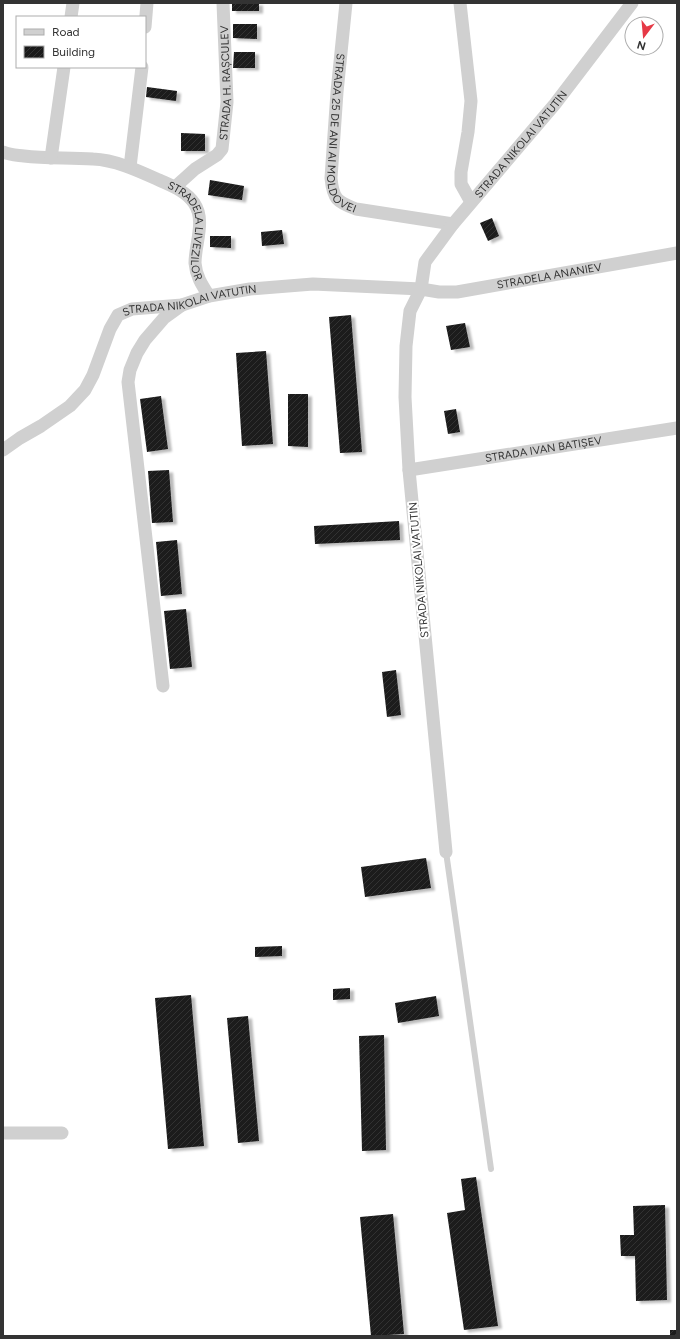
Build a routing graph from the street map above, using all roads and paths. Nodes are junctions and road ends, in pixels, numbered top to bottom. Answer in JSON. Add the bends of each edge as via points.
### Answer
{"nodes":[{"id":1,"x":73,"y":3,"type":"edge"},
{"id":2,"x":147,"y":3,"type":"edge"},
{"id":3,"x":223,"y":3,"type":"edge"},
{"id":4,"x":346,"y":3,"type":"edge"},
{"id":5,"x":460,"y":3,"type":"edge"},
{"id":6,"x":632,"y":3,"type":"edge"},
{"id":7,"x":71,"y":16,"type":"edge"},
{"id":8,"x":146,"y":16,"type":"edge"},
{"id":9,"x":64,"y":68,"type":"edge"},
{"id":10,"x":142,"y":68,"type":"edge"},
{"id":11,"x":3,"y":152,"type":"edge"},
{"id":12,"x":51,"y":158,"type":"junction"},
{"id":13,"x":130,"y":167,"type":"junction"},
{"id":14,"x":175,"y":187,"type":"junction"},
{"id":15,"x":471,"y":202,"type":"junction"},
{"id":16,"x":453,"y":224,"type":"junction"},
{"id":17,"x":677,"y":253,"type":"edge"},
{"id":18,"x":421,"y":289,"type":"junction"},
{"id":19,"x":209,"y":296,"type":"junction"},
{"id":20,"x":182,"y":305,"type":"junction"},
{"id":21,"x":677,"y":428,"type":"edge"},
{"id":22,"x":3,"y":450,"type":"edge"},
{"id":23,"x":409,"y":470,"type":"junction"},
{"id":24,"x":162,"y":686,"type":"dead end"},
{"id":25,"x":446,"y":852,"type":"joint"},
{"id":26,"x":3,"y":1133,"type":"edge"},
{"id":27,"x":62,"y":1133,"type":"dead end"},
{"id":28,"x":491,"y":1169,"type":"dead end"}],
"edges":[{"from":1,"to":7,"type":"street"},
{"from":2,"to":8,"type":"street"},
{"from":3,"to":14,"type":"street","name":"STRADA H. RAȘCULEV","via":[[226,102],[222,149]]},
{"from":4,"to":16,"type":"street","name":"STRADA 25 DE ANI AI MOLDOVEI","via":[[331,178],[336,199],[356,208]]},
{"from":5,"to":15,"type":"street","via":[[471,101],[461,178]]},
{"from":6,"to":15,"type":"street","name":"STRADA NIKOLAI VATUTIN","via":[[555,104]]},
{"from":9,"to":12,"type":"street"},
{"from":10,"to":13,"type":"street"},
{"from":11,"to":12,"type":"street","name":"STRADELA LIVEZILOR"},
{"from":12,"to":13,"type":"street","name":"STRADELA LIVEZILOR","via":[[95,159]]},
{"from":13,"to":14,"type":"street","name":"STRADELA LIVEZILOR"},
{"from":14,"to":19,"type":"street","name":"STRADELA LIVEZILOR","via":[[187,195],[199,214],[195,263],[198,280]]},
{"from":15,"to":16,"type":"street","name":"STRADA NIKOLAI VATUTIN"},
{"from":16,"to":18,"type":"street","name":"STRADA NIKOLAI VATUTIN","via":[[425,262]]},
{"from":17,"to":18,"type":"street","name":"STRADELA ANANIEV","via":[[457,292]]},
{"from":18,"to":19,"type":"street","name":"STRADA NIKOLAI VATUTIN","via":[[313,284],[250,289]]},
{"from":18,"to":23,"type":"street","name":"STRADA NIKOLAI VATUTIN","via":[[410,311],[406,346],[405,397]]},
{"from":19,"to":20,"type":"street","name":"STRADA NIKOLAI VATUTIN"},
{"from":20,"to":22,"type":"street","name":"STRADA NIKOLAI VATUTIN","via":[[132,309],[118,315],[85,390],[70,406]]},
{"from":20,"to":24,"type":"street","via":[[164,318],[146,340],[137,353],[128,382]]},
{"from":21,"to":23,"type":"street","name":"STRADA IVAN BATIȘEV"},
{"from":23,"to":25,"type":"street","name":"STRADA NIKOLAI VATUTIN"},
{"from":25,"to":28,"type":"lane"},
{"from":26,"to":27,"type":"street"}]}
